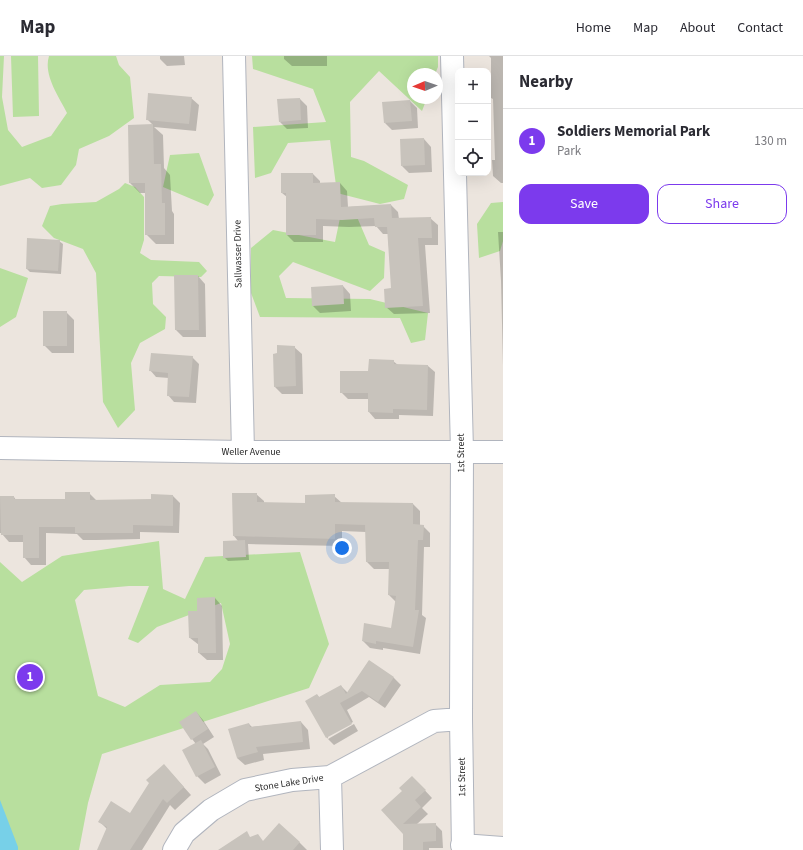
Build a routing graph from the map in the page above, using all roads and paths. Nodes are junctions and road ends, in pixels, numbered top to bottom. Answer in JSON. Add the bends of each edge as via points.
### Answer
{"nodes":[{"id":1,"x":234,"y":56,"type":"edge"},
{"id":2,"x":452,"y":56,"type":"edge"},
{"id":3,"x":0,"y":448,"type":"edge"},
{"id":4,"x":462,"y":451,"type":"junction"},
{"id":5,"x":242,"y":452,"type":"junction"},
{"id":6,"x":503,"y":452,"type":"edge"},
{"id":7,"x":461,"y":719,"type":"junction"},
{"id":8,"x":330,"y":777,"type":"junction"},
{"id":9,"x":463,"y":847,"type":"edge"},
{"id":10,"x":503,"y":848,"type":"edge"},
{"id":11,"x":174,"y":850,"type":"edge"},
{"id":12,"x":332,"y":850,"type":"edge"}],
"edges":[{"from":1,"to":5,"type":"street","name":"Sallwasser Drive"},
{"from":2,"to":4,"type":"street","name":"1st Street"},
{"from":3,"to":5,"type":"street","name":"Weller Avenue"},
{"from":4,"to":5,"type":"street","name":"Weller Avenue"},
{"from":4,"to":6,"type":"street","name":"Weller Avenue"},
{"from":4,"to":7,"type":"street","name":"1st Street"},
{"from":7,"to":8,"type":"street","name":"Stone Lake Drive","via":[[434,721]]},
{"from":7,"to":9,"type":"street","name":"1st Street"},
{"from":8,"to":11,"type":"street","name":"Stone Lake Drive","via":[[292,780],[245,790],[211,810],[184,833]]},
{"from":8,"to":12,"type":"street","name":"Stone Lake Drive"},
{"from":9,"to":10,"type":"street"}]}
